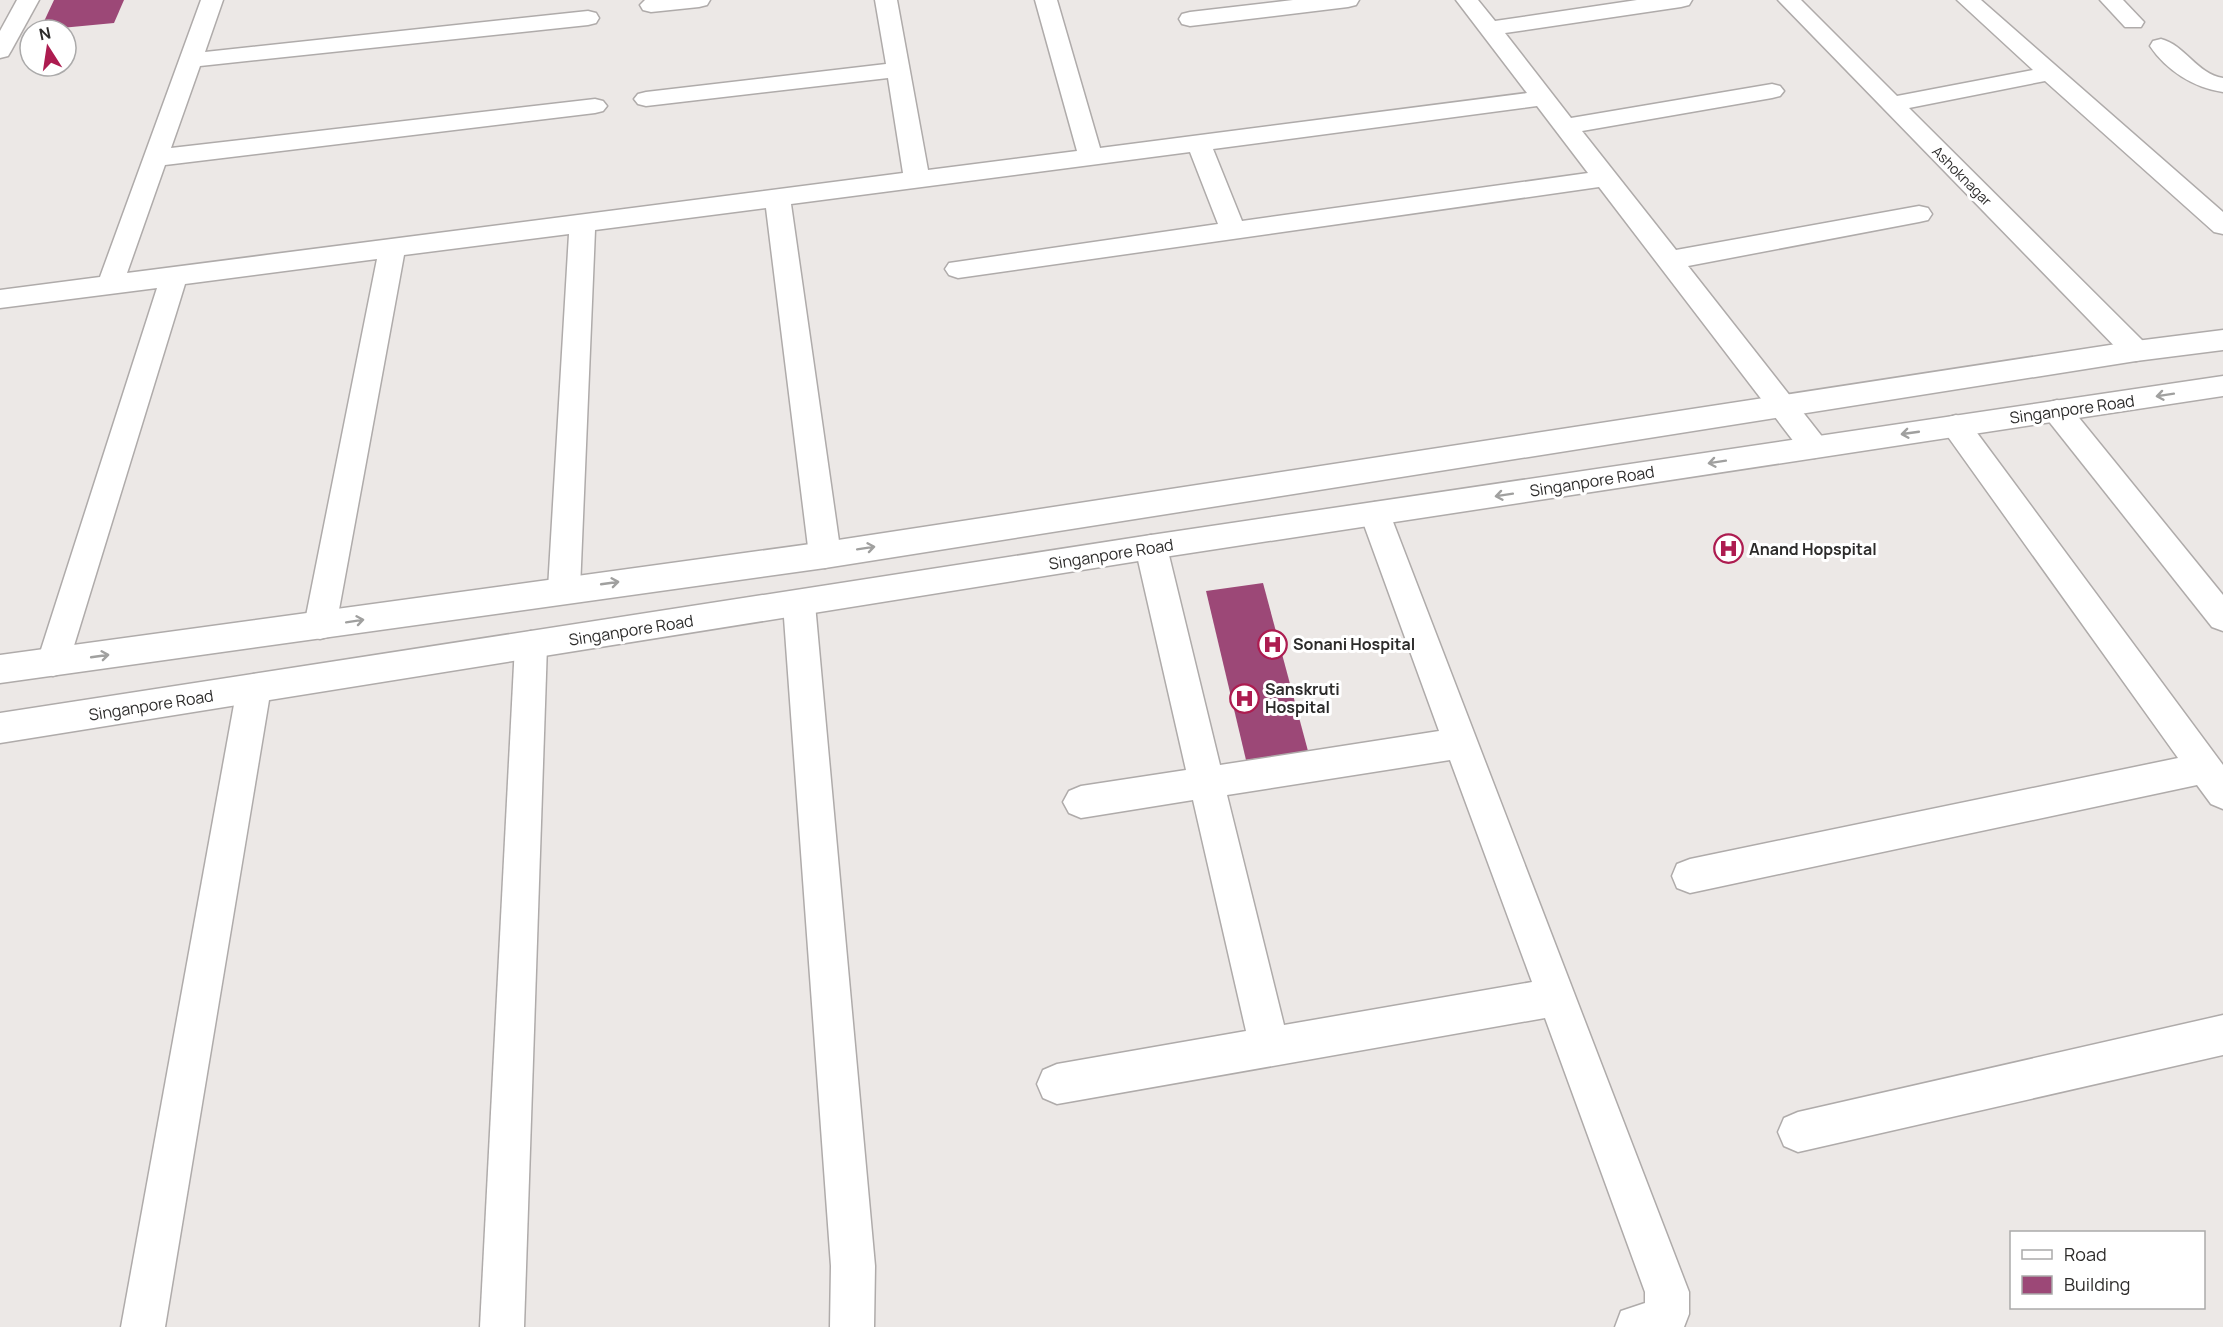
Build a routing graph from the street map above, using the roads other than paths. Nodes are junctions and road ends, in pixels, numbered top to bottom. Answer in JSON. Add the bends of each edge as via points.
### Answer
{"nodes":[{"id":1,"x":28,"y":0,"type":"edge"},
{"id":2,"x":212,"y":0,"type":"edge"},
{"id":3,"x":699,"y":0,"type":"edge"},
{"id":4,"x":886,"y":0,"type":"edge"},
{"id":5,"x":1046,"y":0,"type":"edge"},
{"id":6,"x":1348,"y":0,"type":"edge"},
{"id":7,"x":1467,"y":0,"type":"edge"},
{"id":8,"x":1681,"y":0,"type":"edge"},
{"id":9,"x":1788,"y":0,"type":"edge"},
{"id":10,"x":1968,"y":0,"type":"edge"},
{"id":11,"x":2111,"y":0,"type":"edge"},
{"id":12,"x":651,"y":5,"type":"dead end"},
{"id":13,"x":588,"y":18,"type":"dead end"},
{"id":14,"x":1190,"y":19,"type":"dead end"},
{"id":15,"x":2133,"y":22,"type":"dead end"},
{"id":16,"x":1490,"y":29,"type":"junction"},
{"id":17,"x":2161,"y":46,"type":"dead end"},
{"id":18,"x":0,"y":51,"type":"edge"},
{"id":19,"x":190,"y":60,"type":"junction"},
{"id":20,"x":898,"y":70,"type":"junction"},
{"id":21,"x":2051,"y":73,"type":"junction"},
{"id":22,"x":2223,"y":85,"type":"edge"},
{"id":23,"x":1772,"y":91,"type":"dead end"},
{"id":24,"x":1545,"y":98,"type":"junction"},
{"id":25,"x":646,"y":99,"type":"dead end"},
{"id":26,"x":1892,"y":104,"type":"junction"},
{"id":27,"x":595,"y":105,"type":"dead end"},
{"id":28,"x":1567,"y":126,"type":"junction"},
{"id":29,"x":1199,"y":144,"type":"junction"},
{"id":30,"x":155,"y":158,"type":"junction"},
{"id":31,"x":1090,"y":159,"type":"junction"},
{"id":32,"x":1607,"y":178,"type":"junction"},
{"id":33,"x":917,"y":181,"type":"junction"},
{"id":34,"x":778,"y":199,"type":"junction"},
{"id":35,"x":1919,"y":214,"type":"dead end"},
{"id":36,"x":582,"y":224,"type":"junction"},
{"id":37,"x":2223,"y":226,"type":"edge"},
{"id":38,"x":1233,"y":230,"type":"junction"},
{"id":39,"x":392,"y":249,"type":"junction"},
{"id":40,"x":1671,"y":260,"type":"junction"},
{"id":41,"x":958,"y":269,"type":"dead end"},
{"id":42,"x":174,"y":277,"type":"junction"},
{"id":43,"x":110,"y":285,"type":"junction"},
{"id":44,"x":0,"y":299,"type":"edge"},
{"id":45,"x":2223,"y":340,"type":"edge"},
{"id":46,"x":2136,"y":351,"type":"junction"},
{"id":47,"x":2223,"y":386,"type":"edge"},
{"id":48,"x":1784,"y":407,"type":"junction"},
{"id":49,"x":2057,"y":411,"type":"junction"},
{"id":50,"x":1956,"y":426,"type":"junction"},
{"id":51,"x":1814,"y":447,"type":"junction"},
{"id":52,"x":1375,"y":514,"type":"junction"},
{"id":53,"x":1151,"y":547,"type":"junction"},
{"id":54,"x":825,"y":555,"type":"junction"},
{"id":55,"x":564,"y":589,"type":"junction"},
{"id":56,"x":799,"y":604,"type":"junction"},
{"id":57,"x":2223,"y":618,"type":"edge"},
{"id":58,"x":320,"y":626,"type":"junction"},
{"id":59,"x":531,"y":645,"type":"junction"},
{"id":60,"x":53,"y":662,"type":"junction"},
{"id":61,"x":0,"y":669,"type":"edge"},
{"id":62,"x":254,"y":688,"type":"junction"},
{"id":63,"x":0,"y":728,"type":"edge"},
{"id":64,"x":1461,"y":743,"type":"junction"},
{"id":65,"x":2214,"y":780,"type":"edge"},
{"id":66,"x":1207,"y":783,"type":"junction"},
{"id":67,"x":1081,"y":802,"type":"dead end"},
{"id":68,"x":1690,"y":876,"type":"dead end"},
{"id":69,"x":1556,"y":997,"type":"junction"},
{"id":70,"x":2223,"y":1035,"type":"edge"},
{"id":71,"x":1269,"y":1046,"type":"junction"},
{"id":72,"x":1056,"y":1084,"type":"dead end"},
{"id":73,"x":1798,"y":1132,"type":"dead end"},
{"id":74,"x":143,"y":1327,"type":"edge"},
{"id":75,"x":502,"y":1327,"type":"edge"},
{"id":76,"x":852,"y":1327,"type":"edge"},
{"id":77,"x":1636,"y":1327,"type":"edge"}],
"edges":[{"from":1,"to":18,"type":"street"},
{"from":2,"to":19,"type":"street"},
{"from":3,"to":12,"type":"street"},
{"from":4,"to":20,"type":"street"},
{"from":5,"to":31,"type":"street"},
{"from":6,"to":14,"type":"street"},
{"from":7,"to":16,"type":"street"},
{"from":8,"to":16,"type":"street"},
{"from":9,"to":26,"type":"street","name":"Ashoknagar"},
{"from":10,"to":21,"type":"street"},
{"from":11,"to":15,"type":"street"},
{"from":13,"to":19,"type":"street"},
{"from":16,"to":24,"type":"street"},
{"from":17,"to":22,"type":"street","via":[[2198,78],[2208,84]]},
{"from":19,"to":30,"type":"street"},
{"from":20,"to":25,"type":"street"},
{"from":20,"to":33,"type":"street"},
{"from":21,"to":26,"type":"street"},
{"from":21,"to":37,"type":"street"},
{"from":23,"to":28,"type":"street"},
{"from":24,"to":28,"type":"street"},
{"from":24,"to":29,"type":"street"},
{"from":26,"to":46,"type":"street","name":"Ashoknagar"},
{"from":27,"to":30,"type":"street"},
{"from":28,"to":32,"type":"street"},
{"from":29,"to":31,"type":"street"},
{"from":29,"to":38,"type":"street"},
{"from":30,"to":43,"type":"street"},
{"from":31,"to":33,"type":"street"},
{"from":32,"to":38,"type":"street"},
{"from":32,"to":40,"type":"street"},
{"from":33,"to":34,"type":"street"},
{"from":34,"to":36,"type":"street"},
{"from":34,"to":54,"type":"street"},
{"from":35,"to":40,"type":"street"},
{"from":36,"to":39,"type":"street"},
{"from":36,"to":55,"type":"street"},
{"from":38,"to":41,"type":"street"},
{"from":39,"to":42,"type":"street"},
{"from":39,"to":58,"type":"street"},
{"from":40,"to":48,"type":"street"},
{"from":42,"to":43,"type":"street"},
{"from":42,"to":60,"type":"street"},
{"from":43,"to":44,"type":"street"},
{"from":45,"to":46,"type":"street"},
{"from":46,"to":48,"type":"street"},
{"from":47,"to":49,"type":"street","name":"Singanpore Road","one_way":true},
{"from":48,"to":51,"type":"street"},
{"from":54,"to":48,"type":"street","one_way":true},
{"from":49,"to":50,"type":"street","name":"Singanpore Road"},
{"from":49,"to":57,"type":"street"},
{"from":50,"to":51,"type":"street","name":"Singanpore Road","one_way":true},
{"from":50,"to":65,"type":"street"},
{"from":51,"to":52,"type":"street","name":"Singanpore Road","one_way":true},
{"from":52,"to":53,"type":"street","name":"Singanpore Road"},
{"from":52,"to":64,"type":"street"},
{"from":53,"to":56,"type":"street","name":"Singanpore Road"},
{"from":53,"to":66,"type":"street"},
{"from":55,"to":54,"type":"street","one_way":true},
{"from":58,"to":55,"type":"street","one_way":true},
{"from":56,"to":59,"type":"street","name":"Singanpore Road"},
{"from":56,"to":76,"type":"street","via":[[853,1266]]},
{"from":60,"to":58,"type":"street","one_way":true},
{"from":59,"to":62,"type":"street","name":"Singanpore Road"},
{"from":59,"to":75,"type":"street"},
{"from":60,"to":61,"type":"street"},
{"from":62,"to":63,"type":"street","name":"Singanpore Road"},
{"from":62,"to":74,"type":"street"},
{"from":64,"to":66,"type":"street"},
{"from":64,"to":69,"type":"street"},
{"from":65,"to":68,"type":"street"},
{"from":66,"to":67,"type":"street"},
{"from":66,"to":71,"type":"street"},
{"from":69,"to":71,"type":"street"},
{"from":69,"to":77,"type":"street","via":[[1666,1292],[1667,1314],[1653,1324]]},
{"from":70,"to":73,"type":"street"},
{"from":71,"to":72,"type":"street"}]}
